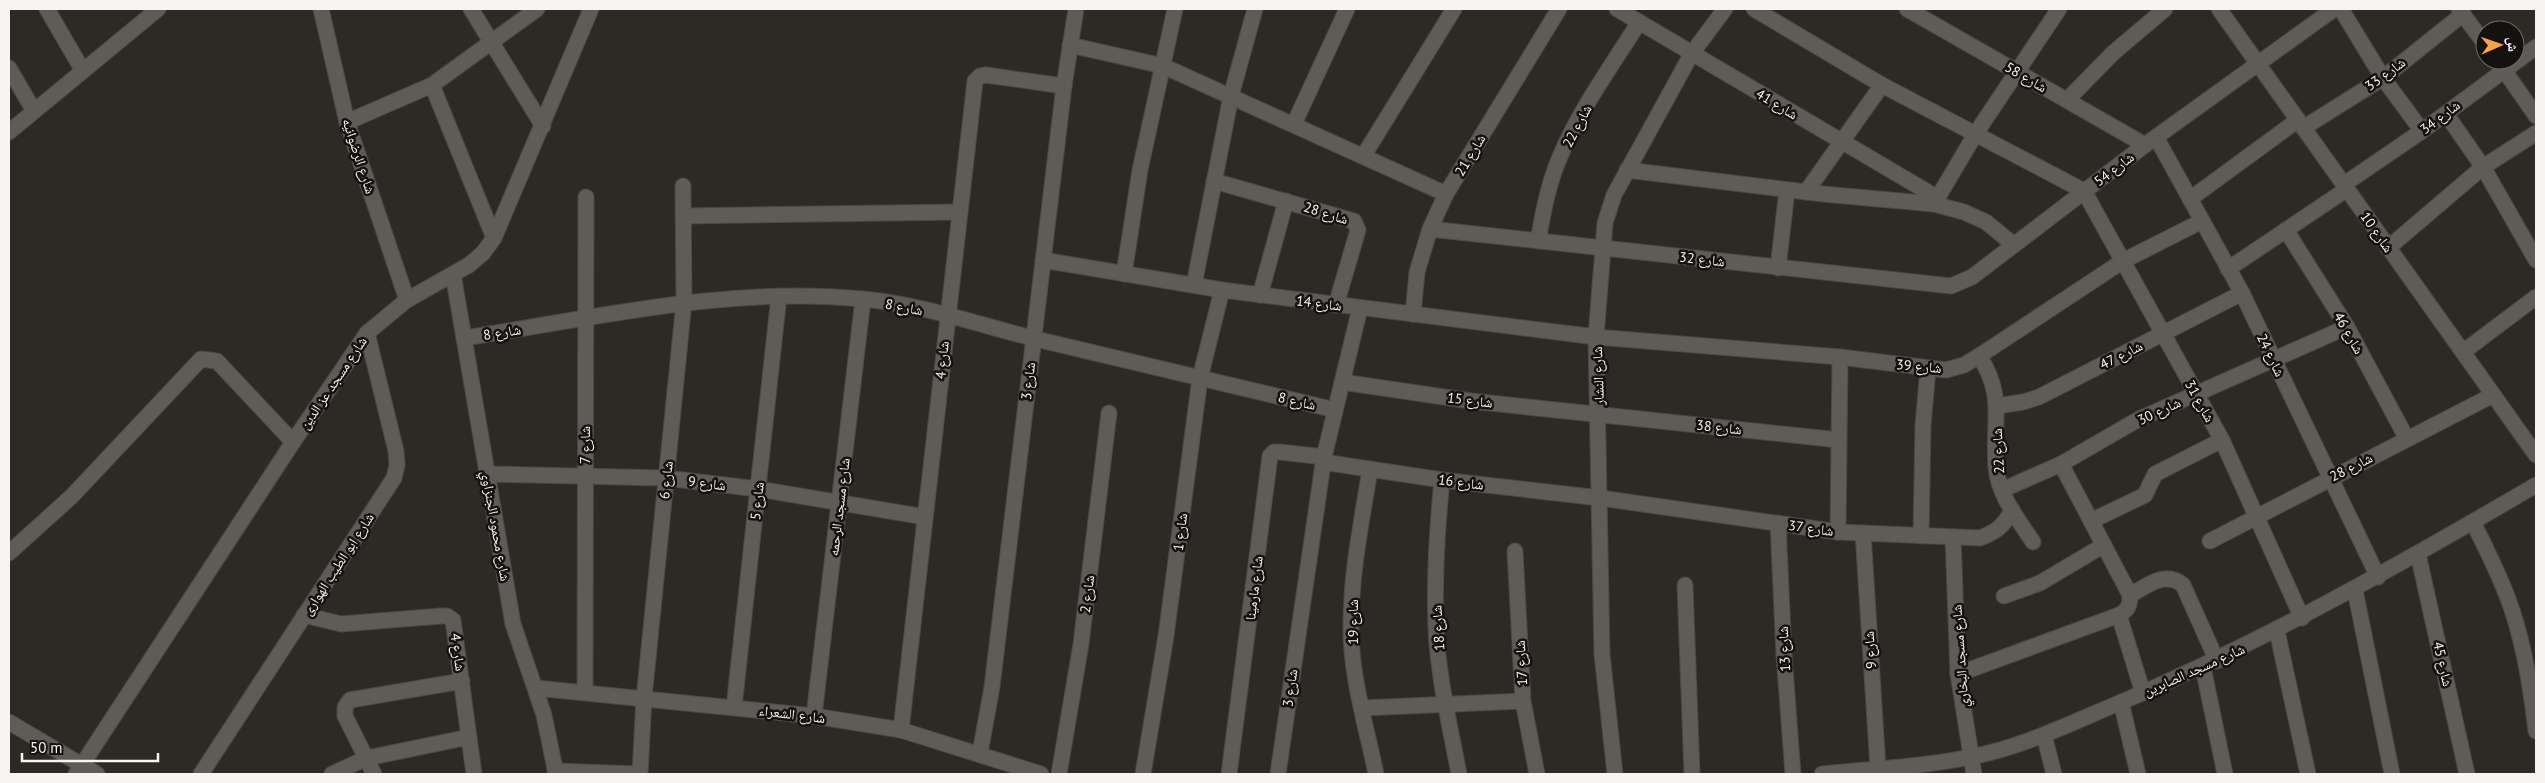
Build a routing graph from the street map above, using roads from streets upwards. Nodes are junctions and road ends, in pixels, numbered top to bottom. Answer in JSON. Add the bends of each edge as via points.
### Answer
{"nodes":[{"id":1,"x":47,"y":9,"type":"edge"},
{"id":2,"x":158,"y":9,"type":"edge"},
{"id":3,"x":321,"y":9,"type":"edge"},
{"id":4,"x":471,"y":9,"type":"edge"},
{"id":5,"x":537,"y":9,"type":"edge"},
{"id":6,"x":591,"y":9,"type":"edge"},
{"id":7,"x":1076,"y":9,"type":"edge"},
{"id":8,"x":1175,"y":9,"type":"edge"},
{"id":9,"x":1255,"y":9,"type":"edge"},
{"id":10,"x":1347,"y":9,"type":"edge"},
{"id":11,"x":1454,"y":9,"type":"edge"},
{"id":12,"x":1559,"y":9,"type":"edge"},
{"id":13,"x":1617,"y":9,"type":"edge"},
{"id":14,"x":1725,"y":9,"type":"edge"},
{"id":15,"x":1754,"y":9,"type":"edge"},
{"id":16,"x":1907,"y":9,"type":"edge"},
{"id":17,"x":2059,"y":9,"type":"edge"},
{"id":18,"x":2165,"y":9,"type":"edge"},
{"id":19,"x":2219,"y":9,"type":"edge"},
{"id":20,"x":2334,"y":9,"type":"edge"},
{"id":21,"x":2341,"y":9,"type":"edge"},
{"id":22,"x":2461,"y":11,"type":"edge"},
{"id":23,"x":143,"y":14,"type":"edge"},
{"id":24,"x":1639,"y":22,"type":"junction"},
{"id":25,"x":2475,"y":30,"type":"edge"},
{"id":26,"x":490,"y":41,"type":"junction"},
{"id":27,"x":1070,"y":45,"type":"junction"},
{"id":28,"x":1692,"y":53,"type":"junction"},
{"id":29,"x":2258,"y":63,"type":"junction"},
{"id":30,"x":1164,"y":66,"type":"junction"},
{"id":31,"x":9,"y":68,"type":"edge"},
{"id":32,"x":2494,"y":70,"type":"edge"},
{"id":33,"x":2504,"y":70,"type":"edge"},
{"id":34,"x":82,"y":71,"type":"junction"},
{"id":35,"x":2017,"y":72,"type":"junction"},
{"id":36,"x":2383,"y":78,"type":"junction"},
{"id":37,"x":432,"y":85,"type":"junction"},
{"id":38,"x":1882,"y":85,"type":"junction"},
{"id":39,"x":1064,"y":86,"type":"junction"},
{"id":40,"x":1231,"y":96,"type":"junction"},
{"id":41,"x":2067,"y":100,"type":"junction"},
{"id":42,"x":34,"y":111,"type":"junction"},
{"id":43,"x":2446,"y":114,"type":"junction"},
{"id":44,"x":2536,"y":116,"type":"edge"},
{"id":45,"x":347,"y":122,"type":"junction"},
{"id":46,"x":1294,"y":124,"type":"junction"},
{"id":47,"x":2300,"y":124,"type":"junction"},
{"id":48,"x":543,"y":126,"type":"junction"},
{"id":49,"x":2422,"y":131,"type":"junction"},
{"id":50,"x":9,"y":132,"type":"edge"},
{"id":51,"x":1976,"y":133,"type":"junction"},
{"id":52,"x":2536,"y":133,"type":"edge"},
{"id":53,"x":2150,"y":141,"type":"junction"},
{"id":54,"x":1843,"y":143,"type":"junction"},
{"id":55,"x":1364,"y":155,"type":"junction"},
{"id":56,"x":2483,"y":167,"type":"junction"},
{"id":57,"x":1628,"y":170,"type":"junction"},
{"id":58,"x":1214,"y":181,"type":"junction"},
{"id":59,"x":683,"y":186,"type":"dead end"},
{"id":60,"x":2345,"y":187,"type":"junction"},
{"id":61,"x":1787,"y":190,"type":"junction"},
{"id":62,"x":1806,"y":192,"type":"junction"},
{"id":63,"x":2084,"y":192,"type":"junction"},
{"id":64,"x":1446,"y":194,"type":"junction"},
{"id":65,"x":586,"y":197,"type":"dead end"},
{"id":66,"x":2190,"y":199,"type":"junction"},
{"id":67,"x":1286,"y":201,"type":"junction"},
{"id":68,"x":1936,"y":201,"type":"junction"},
{"id":69,"x":959,"y":212,"type":"junction"},
{"id":70,"x":683,"y":216,"type":"junction"},
{"id":71,"x":2202,"y":221,"type":"junction"},
{"id":72,"x":1430,"y":229,"type":"junction"},
{"id":73,"x":2286,"y":230,"type":"junction"},
{"id":74,"x":494,"y":238,"type":"junction"},
{"id":75,"x":1538,"y":241,"type":"junction"},
{"id":76,"x":2014,"y":244,"type":"junction"},
{"id":77,"x":1603,"y":248,"type":"junction"},
{"id":78,"x":2388,"y":248,"type":"junction"},
{"id":79,"x":1043,"y":260,"type":"junction"},
{"id":80,"x":2536,"y":260,"type":"edge"},
{"id":81,"x":2122,"y":261,"type":"junction"},
{"id":82,"x":1778,"y":268,"type":"junction"},
{"id":83,"x":2228,"y":269,"type":"junction"},
{"id":84,"x":453,"y":274,"type":"junction"},
{"id":85,"x":1124,"y":274,"type":"junction"},
{"id":86,"x":1972,"y":277,"type":"joint"},
{"id":87,"x":1194,"y":286,"type":"junction"},
{"id":88,"x":1222,"y":290,"type":"junction"},
{"id":89,"x":2242,"y":293,"type":"junction"},
{"id":90,"x":1260,"y":295,"type":"junction"},
{"id":91,"x":779,"y":296,"type":"junction"},
{"id":92,"x":2536,"y":297,"type":"edge"},
{"id":93,"x":863,"y":299,"type":"junction"},
{"id":94,"x":407,"y":300,"type":"junction"},
{"id":95,"x":684,"y":302,"type":"junction"},
{"id":96,"x":1336,"y":305,"type":"junction"},
{"id":97,"x":1360,"y":308,"type":"junction"},
{"id":98,"x":1413,"y":314,"type":"junction"},
{"id":99,"x":948,"y":315,"type":"junction"},
{"id":100,"x":586,"y":319,"type":"junction"},
{"id":101,"x":2347,"y":328,"type":"junction"},
{"id":102,"x":367,"y":333,"type":"junction"},
{"id":103,"x":2163,"y":334,"type":"junction"},
{"id":104,"x":1596,"y":337,"type":"junction"},
{"id":105,"x":464,"y":338,"type":"junction"},
{"id":106,"x":1034,"y":338,"type":"junction"},
{"id":107,"x":2463,"y":352,"type":"junction"},
{"id":108,"x":1979,"y":356,"type":"junction"},
{"id":109,"x":1840,"y":357,"type":"junction"},
{"id":110,"x":2273,"y":360,"type":"junction"},
{"id":111,"x":1928,"y":369,"type":"junction"},
{"id":112,"x":1200,"y":378,"type":"junction"},
{"id":113,"x":1342,"y":382,"type":"junction"},
{"id":114,"x":2196,"y":394,"type":"junction"},
{"id":115,"x":2493,"y":395,"type":"junction"},
{"id":116,"x":1997,"y":406,"type":"junction"},
{"id":117,"x":1335,"y":410,"type":"junction"},
{"id":118,"x":1109,"y":413,"type":"dead end"},
{"id":119,"x":1599,"y":414,"type":"junction"},
{"id":120,"x":2406,"y":439,"type":"junction"},
{"id":121,"x":1839,"y":440,"type":"junction"},
{"id":122,"x":2222,"y":440,"type":"junction"},
{"id":123,"x":293,"y":442,"type":"junction"},
{"id":124,"x":2536,"y":455,"type":"edge"},
{"id":125,"x":1323,"y":460,"type":"junction"},
{"id":126,"x":2061,"y":464,"type":"junction"},
{"id":127,"x":1370,"y":469,"type":"junction"},
{"id":128,"x":487,"y":474,"type":"junction"},
{"id":129,"x":585,"y":476,"type":"junction"},
{"id":130,"x":666,"y":478,"type":"junction"},
{"id":131,"x":2331,"y":478,"type":"junction"},
{"id":132,"x":1442,"y":480,"type":"junction"},
{"id":133,"x":2536,"y":485,"type":"edge"},
{"id":134,"x":758,"y":489,"type":"junction"},
{"id":135,"x":2002,"y":490,"type":"junction"},
{"id":136,"x":1600,"y":498,"type":"junction"},
{"id":137,"x":839,"y":503,"type":"junction"},
{"id":138,"x":2012,"y":510,"type":"junction"},
{"id":139,"x":2256,"y":516,"type":"junction"},
{"id":140,"x":925,"y":517,"type":"junction"},
{"id":141,"x":2091,"y":521,"type":"junction"},
{"id":142,"x":2472,"y":522,"type":"junction"},
{"id":143,"x":1778,"y":523,"type":"junction"},
{"id":144,"x":1838,"y":532,"type":"junction"},
{"id":145,"x":1863,"y":533,"type":"junction"},
{"id":146,"x":1921,"y":536,"type":"junction"},
{"id":147,"x":1953,"y":537,"type":"junction"},
{"id":148,"x":2210,"y":541,"type":"dead end"},
{"id":149,"x":2033,"y":542,"type":"dead end"},
{"id":150,"x":2104,"y":545,"type":"junction"},
{"id":151,"x":1515,"y":550,"type":"dead end"},
{"id":152,"x":9,"y":553,"type":"edge"},
{"id":153,"x":2418,"y":554,"type":"junction"},
{"id":154,"x":2378,"y":577,"type":"junction"},
{"id":155,"x":1685,"y":584,"type":"dead end"},
{"id":156,"x":2354,"y":590,"type":"junction"},
{"id":157,"x":2130,"y":595,"type":"junction"},
{"id":158,"x":2004,"y":596,"type":"dead end"},
{"id":159,"x":304,"y":615,"type":"junction"},
{"id":160,"x":2118,"y":615,"type":"junction"},
{"id":161,"x":2302,"y":618,"type":"junction"},
{"id":162,"x":2277,"y":631,"type":"junction"},
{"id":163,"x":2210,"y":664,"type":"junction"},
{"id":164,"x":1958,"y":674,"type":"junction"},
{"id":165,"x":462,"y":681,"type":"junction"},
{"id":166,"x":536,"y":688,"type":"junction"},
{"id":167,"x":585,"y":692,"type":"junction"},
{"id":168,"x":2143,"y":693,"type":"junction"},
{"id":169,"x":644,"y":698,"type":"junction"},
{"id":170,"x":2534,"y":699,"type":"edge"},
{"id":171,"x":1524,"y":701,"type":"junction"},
{"id":172,"x":2121,"y":702,"type":"junction"},
{"id":173,"x":1445,"y":704,"type":"junction"},
{"id":174,"x":734,"y":707,"type":"junction"},
{"id":175,"x":1362,"y":708,"type":"junction"},
{"id":176,"x":814,"y":716,"type":"junction"},
{"id":177,"x":9,"y":722,"type":"edge"},
{"id":178,"x":901,"y":730,"type":"junction"},
{"id":179,"x":2536,"y":731,"type":"edge"},
{"id":180,"x":2044,"y":735,"type":"junction"},
{"id":181,"x":469,"y":737,"type":"junction"},
{"id":182,"x":980,"y":753,"type":"junction"},
{"id":183,"x":1971,"y":757,"type":"junction"},
{"id":184,"x":367,"y":758,"type":"junction"},
{"id":185,"x":79,"y":769,"type":"edge"},
{"id":186,"x":1884,"y":770,"type":"edge"},
{"id":187,"x":555,"y":773,"type":"edge"},
{"id":188,"x":97,"y":774,"type":"edge"},
{"id":189,"x":201,"y":774,"type":"edge"},
{"id":190,"x":332,"y":774,"type":"edge"},
{"id":191,"x":374,"y":774,"type":"edge"},
{"id":192,"x":474,"y":774,"type":"edge"},
{"id":193,"x":639,"y":774,"type":"edge"},
{"id":194,"x":1041,"y":774,"type":"edge"},
{"id":195,"x":1059,"y":774,"type":"edge"},
{"id":196,"x":1144,"y":774,"type":"edge"},
{"id":197,"x":1229,"y":774,"type":"edge"},
{"id":198,"x":1278,"y":774,"type":"edge"},
{"id":199,"x":1376,"y":774,"type":"edge"},
{"id":200,"x":1458,"y":774,"type":"edge"},
{"id":201,"x":1537,"y":774,"type":"edge"},
{"id":202,"x":1615,"y":774,"type":"edge"},
{"id":203,"x":1692,"y":774,"type":"edge"},
{"id":204,"x":1793,"y":774,"type":"edge"},
{"id":205,"x":1822,"y":774,"type":"edge"},
{"id":206,"x":1974,"y":774,"type":"edge"},
{"id":207,"x":2054,"y":774,"type":"edge"},
{"id":208,"x":2138,"y":774,"type":"edge"},
{"id":209,"x":2224,"y":774,"type":"edge"},
{"id":210,"x":2308,"y":774,"type":"edge"},
{"id":211,"x":2392,"y":774,"type":"edge"},
{"id":212,"x":2468,"y":774,"type":"edge"}],
"edges":[{"from":1,"to":34,"type":"street"},
{"from":2,"to":23,"type":"street"},
{"from":3,"to":45,"type":"street","name":"شارع الرضوانيه"},
{"from":4,"to":26,"type":"street"},
{"from":5,"to":26,"type":"street"},
{"from":6,"to":48,"type":"street","name":"شارع مسجد عز الدين"},
{"from":7,"to":27,"type":"street","name":"شارع 3"},
{"from":8,"to":30,"type":"street"},
{"from":9,"to":40,"type":"street"},
{"from":10,"to":46,"type":"street"},
{"from":11,"to":55,"type":"street"},
{"from":12,"to":64,"type":"street","name":"شارع 21"},
{"from":13,"to":24,"type":"street","name":"شارع 41"},
{"from":14,"to":28,"type":"street","name":"شارع النشار"},
{"from":15,"to":38,"type":"street"},
{"from":16,"to":35,"type":"street","name":"شارع 58"},
{"from":17,"to":35,"type":"street"},
{"from":18,"to":41,"type":"street","via":[[2113,53]]},
{"from":19,"to":29,"type":"street","name":"شارع 10"},
{"from":20,"to":29,"type":"street"},
{"from":21,"to":36,"type":"street"},
{"from":22,"to":25,"type":"street"},
{"from":22,"to":36,"type":"street","name":"شارع 33"},
{"from":23,"to":34,"type":"street"},
{"from":24,"to":28,"type":"street","name":"شارع 41"},
{"from":24,"to":75,"type":"street","name":"شارع 22","via":[[1579,120],[1560,159],[1545,200]]},
{"from":26,"to":37,"type":"street"},
{"from":26,"to":48,"type":"street"},
{"from":27,"to":30,"type":"street"},
{"from":27,"to":39,"type":"street","name":"شارع 3"},
{"from":28,"to":54,"type":"street","name":"شارع 41"},
{"from":28,"to":57,"type":"street","name":"شارع النشار"},
{"from":29,"to":47,"type":"street","name":"شارع 10"},
{"from":29,"to":53,"type":"street","name":"شارع 54"},
{"from":30,"to":40,"type":"street"},
{"from":30,"to":85,"type":"street","via":[[1140,170]]},
{"from":31,"to":42,"type":"street"},
{"from":32,"to":43,"type":"street","name":"شارع 34"},
{"from":33,"to":44,"type":"street"},
{"from":34,"to":42,"type":"street"},
{"from":35,"to":41,"type":"street","name":"شارع 58"},
{"from":35,"to":51,"type":"street"},
{"from":36,"to":47,"type":"street","name":"شارع 33"},
{"from":36,"to":49,"type":"street"},
{"from":37,"to":45,"type":"street"},
{"from":37,"to":74,"type":"street"},
{"from":38,"to":51,"type":"street"},
{"from":38,"to":54,"type":"street"},
{"from":39,"to":69,"type":"street","name":"شارع 4","via":[[986,75],[975,81]]},
{"from":39,"to":79,"type":"street","name":"شارع 3"},
{"from":40,"to":46,"type":"street"},
{"from":40,"to":58,"type":"street"},
{"from":41,"to":53,"type":"street","name":"شارع 58"},
{"from":42,"to":50,"type":"street"},
{"from":43,"to":49,"type":"street","name":"شارع 34"},
{"from":43,"to":56,"type":"street"},
{"from":45,"to":94,"type":"street","name":"شارع الرضوانيه"},
{"from":46,"to":55,"type":"street"},
{"from":47,"to":60,"type":"street","name":"شارع 10"},
{"from":47,"to":66,"type":"street","name":"شارع 33"},
{"from":48,"to":74,"type":"street","name":"شارع مسجد عز الدين"},
{"from":49,"to":60,"type":"street","name":"شارع 34"},
{"from":51,"to":63,"type":"street"},
{"from":51,"to":68,"type":"street"},
{"from":52,"to":56,"type":"street"},
{"from":53,"to":63,"type":"street","name":"شارع 54"},
{"from":53,"to":66,"type":"street","name":"شارع 24"},
{"from":54,"to":62,"type":"street"},
{"from":54,"to":68,"type":"street","name":"شارع 41"},
{"from":55,"to":64,"type":"street"},
{"from":56,"to":78,"type":"street"},
{"from":56,"to":80,"type":"street"},
{"from":57,"to":61,"type":"street"},
{"from":57,"to":77,"type":"street","name":"شارع النشار","via":[[1614,195],[1605,223]]},
{"from":58,"to":67,"type":"street","name":"شارع 28"},
{"from":58,"to":87,"type":"street"},
{"from":59,"to":70,"type":"street","name":"شارع 6"},
{"from":60,"to":73,"type":"street","name":"شارع 34"},
{"from":60,"to":78,"type":"street","name":"شارع 10"},
{"from":61,"to":62,"type":"street"},
{"from":61,"to":82,"type":"street"},
{"from":62,"to":68,"type":"street"},
{"from":63,"to":76,"type":"street","name":"شارع 54"},
{"from":63,"to":81,"type":"street","name":"شارع 31"},
{"from":64,"to":72,"type":"street","name":"شارع 21"},
{"from":65,"to":100,"type":"street","name":"شارع 7"},
{"from":66,"to":71,"type":"street","name":"شارع 24"},
{"from":67,"to":90,"type":"street"},
{"from":67,"to":96,"type":"street","name":"شارع 28","via":[[1349,219],[1357,225]]},
{"from":68,"to":76,"type":"street","via":[[1986,222]]},
{"from":69,"to":70,"type":"street"},
{"from":69,"to":99,"type":"street","name":"شارع 4"},
{"from":70,"to":95,"type":"street","name":"شارع 6"},
{"from":71,"to":81,"type":"street","name":"شارع 39"},
{"from":71,"to":83,"type":"street","name":"شارع 24"},
{"from":72,"to":75,"type":"street","name":"شارع 32"},
{"from":72,"to":98,"type":"street","name":"شارع 21","via":[[1417,272]]},
{"from":73,"to":83,"type":"street","name":"شارع 34"},
{"from":73,"to":101,"type":"street","name":"شارع 46"},
{"from":74,"to":84,"type":"street","name":"شارع مسجد عز الدين","via":[[469,265]]},
{"from":75,"to":77,"type":"street","name":"شارع 32"},
{"from":76,"to":86,"type":"street","name":"شارع 54"},
{"from":77,"to":82,"type":"street","name":"شارع 32"},
{"from":77,"to":104,"type":"street","name":"شارع النشار"},
{"from":78,"to":107,"type":"street","name":"شارع 10"},
{"from":79,"to":85,"type":"street","name":"شارع 14"},
{"from":79,"to":106,"type":"street","name":"شارع 3"},
{"from":81,"to":103,"type":"street","name":"شارع 31"},
{"from":81,"to":108,"type":"street","name":"شارع 39"},
{"from":82,"to":86,"type":"street","name":"شارع 32","via":[[1951,286]]},
{"from":83,"to":89,"type":"street","name":"شارع 24"},
{"from":84,"to":94,"type":"street","name":"شارع مسجد عز الدين"},
{"from":84,"to":105,"type":"street","name":"شارع محمود الجنزاوي"},
{"from":85,"to":87,"type":"street","name":"شارع 14"},
{"from":87,"to":88,"type":"street","name":"شارع 14"},
{"from":88,"to":90,"type":"street","name":"شارع 14"},
{"from":88,"to":112,"type":"street","name":"شارع 1"},
{"from":89,"to":103,"type":"street","name":"شارع 47"},
{"from":89,"to":110,"type":"street","name":"شارع 24"},
{"from":90,"to":96,"type":"street","name":"شارع 14"},
{"from":91,"to":93,"type":"street","name":"شارع 8"},
{"from":91,"to":95,"type":"street","name":"شارع 8"},
{"from":91,"to":134,"type":"street","name":"شارع 5"},
{"from":92,"to":107,"type":"street"},
{"from":93,"to":99,"type":"street","name":"شارع 8"},
{"from":93,"to":137,"type":"street","name":"شارع مسجد الرحمه"},
{"from":94,"to":102,"type":"street","name":"شارع مسجد عز الدين"},
{"from":95,"to":100,"type":"street","name":"شارع 8"},
{"from":95,"to":130,"type":"street","name":"شارع 6"},
{"from":96,"to":97,"type":"street","name":"شارع 14"},
{"from":97,"to":98,"type":"street","name":"شارع 14"},
{"from":97,"to":113,"type":"street","name":"شارع 3"},
{"from":98,"to":104,"type":"street","name":"شارع 14"},
{"from":99,"to":106,"type":"street","name":"شارع 8"},
{"from":99,"to":140,"type":"street","name":"شارع 4"},
{"from":100,"to":105,"type":"street","name":"شارع 8"},
{"from":100,"to":129,"type":"street","name":"شارع 7"},
{"from":101,"to":110,"type":"street","name":"شارع 30"},
{"from":101,"to":120,"type":"street","name":"شارع 46"},
{"from":102,"to":123,"type":"street","name":"شارع مسجد عز الدين"},
{"from":102,"to":159,"type":"street","name":"شارع ابو الطيب الهوارى","via":[[397,465],[394,478]]},
{"from":103,"to":114,"type":"street","name":"شارع 31"},
{"from":103,"to":116,"type":"street","name":"شارع 47","via":[[2039,397]]},
{"from":104,"to":109,"type":"street","name":"شارع 39"},
{"from":104,"to":119,"type":"street","name":"شارع النشار"},
{"from":105,"to":128,"type":"street","name":"شارع محمود الجنزاوي"},
{"from":106,"to":112,"type":"street","name":"شارع 8"},
{"from":106,"to":182,"type":"street","name":"شارع 3","via":[[994,670]]},
{"from":107,"to":115,"type":"street","name":"شارع 10"},
{"from":108,"to":111,"type":"street","name":"شارع 39","via":[[1946,370]]},
{"from":108,"to":116,"type":"street","name":"شارع 22","via":[[1989,371]]},
{"from":109,"to":111,"type":"street","name":"شارع 39"},
{"from":109,"to":121,"type":"street"},
{"from":110,"to":114,"type":"street","name":"شارع 30"},
{"from":110,"to":131,"type":"street","name":"شارع 24"},
{"from":111,"to":146,"type":"street","via":[[1923,424]]},
{"from":112,"to":117,"type":"street","name":"شارع 8"},
{"from":112,"to":196,"type":"street","name":"شارع 1"},
{"from":113,"to":117,"type":"street","name":"شارع 3"},
{"from":113,"to":119,"type":"street","name":"شارع 15","via":[[1471,401]]},
{"from":114,"to":122,"type":"street","name":"شارع 31"},
{"from":114,"to":126,"type":"street","name":"شارع 30","via":[[2139,419]]},
{"from":115,"to":120,"type":"street","name":"شارع 28"},
{"from":115,"to":124,"type":"street","name":"شارع 10"},
{"from":116,"to":135,"type":"street","name":"شارع 22","via":[[1996,468]]},
{"from":117,"to":125,"type":"street","name":"شارع 3"},
{"from":118,"to":195,"type":"street","name":"شارع 2","via":[[1082,644]]},
{"from":119,"to":121,"type":"street","name":"شارع 38"},
{"from":119,"to":136,"type":"street","name":"شارع النشار"},
{"from":120,"to":131,"type":"street","name":"شارع 28"},
{"from":121,"to":144,"type":"street"},
{"from":122,"to":139,"type":"street","name":"شارع 31"},
{"from":122,"to":141,"type":"street","via":[[2156,474],[2145,495]]},
{"from":123,"to":152,"type":"street","via":[[217,361],[201,359],[72,496]]},
{"from":123,"to":185,"type":"street","name":"شارع مسجد عز الدين"},
{"from":125,"to":127,"type":"street","name":"شارع 16"},
{"from":125,"to":197,"type":"street","name":"شارع مارمينا","via":[[1280,452],[1270,456]]},
{"from":125,"to":198,"type":"street","name":"شارع 3"},
{"from":126,"to":135,"type":"street","name":"شارع 30"},
{"from":126,"to":141,"type":"street"},
{"from":127,"to":132,"type":"street","name":"شارع 16"},
{"from":127,"to":175,"type":"street","name":"شارع 19","via":[[1351,625],[1354,667]]},
{"from":128,"to":129,"type":"street","name":"شارع 9"},
{"from":128,"to":166,"type":"street","name":"شارع محمود الجنزاوي","via":[[513,624],[526,668]]},
{"from":129,"to":130,"type":"street","name":"شارع 9"},
{"from":129,"to":167,"type":"street","name":"شارع 7"},
{"from":130,"to":134,"type":"street","name":"شارع 9"},
{"from":130,"to":169,"type":"street","name":"شارع 6"},
{"from":131,"to":139,"type":"street","name":"شارع 28"},
{"from":131,"to":154,"type":"street","name":"شارع 24"},
{"from":132,"to":136,"type":"street","name":"شارع 16"},
{"from":132,"to":173,"type":"street","name":"شارع 18","via":[[1435,554],[1436,611]]},
{"from":133,"to":142,"type":"street","name":"شارع مسجد الصابرين"},
{"from":134,"to":137,"type":"street","name":"شارع 9"},
{"from":134,"to":174,"type":"street","name":"شارع 5"},
{"from":135,"to":138,"type":"street","name":"شارع 22"},
{"from":136,"to":143,"type":"street","name":"شارع 37"},
{"from":136,"to":202,"type":"street","name":"شارع النشار","via":[[1602,654]]},
{"from":137,"to":140,"type":"street","name":"شارع 9"},
{"from":137,"to":176,"type":"street","name":"شارع مسجد الرحمه"},
{"from":138,"to":147,"type":"street","name":"شارع 37","via":[[2005,524],[1994,533],[1980,538]]},
{"from":138,"to":149,"type":"street","name":"شارع 22"},
{"from":139,"to":148,"type":"street","name":"شارع 28"},
{"from":139,"to":161,"type":"street","name":"شارع 31"},
{"from":140,"to":178,"type":"street","name":"شارع 4"},
{"from":141,"to":150,"type":"street"},
{"from":142,"to":153,"type":"street","name":"شارع مسجد الصابرين"},
{"from":142,"to":170,"type":"street","via":[[2496,568],[2512,610]]},
{"from":143,"to":144,"type":"street","name":"شارع 37"},
{"from":143,"to":204,"type":"street","name":"شارع 13"},
{"from":144,"to":145,"type":"street","name":"شارع 37"},
{"from":145,"to":146,"type":"street","name":"شارع 37"},
{"from":145,"to":186,"type":"street","name":"شارع 9"},
{"from":146,"to":147,"type":"street","name":"شارع 37"},
{"from":147,"to":164,"type":"street","name":"شارع مسجد البخاري"},
{"from":150,"to":157,"type":"street"},
{"from":150,"to":158,"type":"street","via":[[2040,583]]},
{"from":151,"to":171,"type":"street","name":"شارع 17"},
{"from":153,"to":154,"type":"street","name":"شارع مسجد الصابرين"},
{"from":153,"to":212,"type":"street","name":"شارع 45"},
{"from":154,"to":156,"type":"street","name":"شارع مسجد الصابرين"},
{"from":155,"to":203,"type":"street"},
{"from":156,"to":161,"type":"street","name":"شارع مسجد الصابرين"},
{"from":156,"to":211,"type":"street"},
{"from":157,"to":160,"type":"street","via":[[2126,611]]},
{"from":157,"to":163,"type":"street","via":[[2160,578],[2176,580],[2183,585]]},
{"from":159,"to":165,"type":"street","name":"شارع 4","via":[[341,624],[447,616],[454,626]]},
{"from":159,"to":189,"type":"street","name":"شارع ابو الطيب الهوارى"},
{"from":160,"to":164,"type":"street"},
{"from":160,"to":168,"type":"street"},
{"from":161,"to":162,"type":"street","name":"شارع مسجد الصابرين"},
{"from":162,"to":163,"type":"street","name":"شارع مسجد الصابرين"},
{"from":162,"to":210,"type":"street"},
{"from":163,"to":168,"type":"street","name":"شارع مسجد الصابرين"},
{"from":163,"to":209,"type":"street"},
{"from":164,"to":183,"type":"street","name":"شارع مسجد البخاري"},
{"from":165,"to":181,"type":"street","name":"شارع 4"},
{"from":165,"to":184,"type":"street","via":[[350,700],[345,707],[345,716]]},
{"from":166,"to":167,"type":"street","name":"شارع الشعراء"},
{"from":166,"to":187,"type":"street","name":"شارع محمود الجنزاوي","via":[[551,743]]},
{"from":167,"to":169,"type":"street","name":"شارع الشعراء"},
{"from":168,"to":172,"type":"street","name":"شارع مسجد الصابرين"},
{"from":169,"to":174,"type":"street","name":"شارع الشعراء"},
{"from":169,"to":193,"type":"street","name":"شارع 6"},
{"from":170,"to":179,"type":"street"},
{"from":171,"to":173,"type":"street"},
{"from":171,"to":201,"type":"street","name":"شارع 17"},
{"from":172,"to":180,"type":"street","name":"شارع مسجد الصابرين"},
{"from":172,"to":208,"type":"street"},
{"from":173,"to":175,"type":"street"},
{"from":173,"to":200,"type":"street","name":"شارع 18"},
{"from":174,"to":176,"type":"street","name":"شارع الشعراء"},
{"from":175,"to":199,"type":"street","name":"شارع 19"},
{"from":176,"to":178,"type":"street","name":"شارع الشعراء"},
{"from":177,"to":185,"type":"street"},
{"from":178,"to":182,"type":"street","name":"شارع الشعراء"},
{"from":180,"to":183,"type":"street","name":"شارع مسجد الصابرين"},
{"from":180,"to":207,"type":"street"},
{"from":181,"to":184,"type":"street"},
{"from":181,"to":192,"type":"street","name":"شارع 4"},
{"from":182,"to":194,"type":"street","name":"شارع الشعراء"},
{"from":183,"to":186,"type":"street","name":"شارع مسجد الصابرين"},
{"from":183,"to":206,"type":"street","name":"شارع مسجد البخاري"},
{"from":184,"to":190,"type":"street"},
{"from":184,"to":191,"type":"street"},
{"from":185,"to":188,"type":"street"},
{"from":186,"to":205,"type":"street","name":"شارع مسجد الصابرين"},
{"from":187,"to":193,"type":"street"}]}
